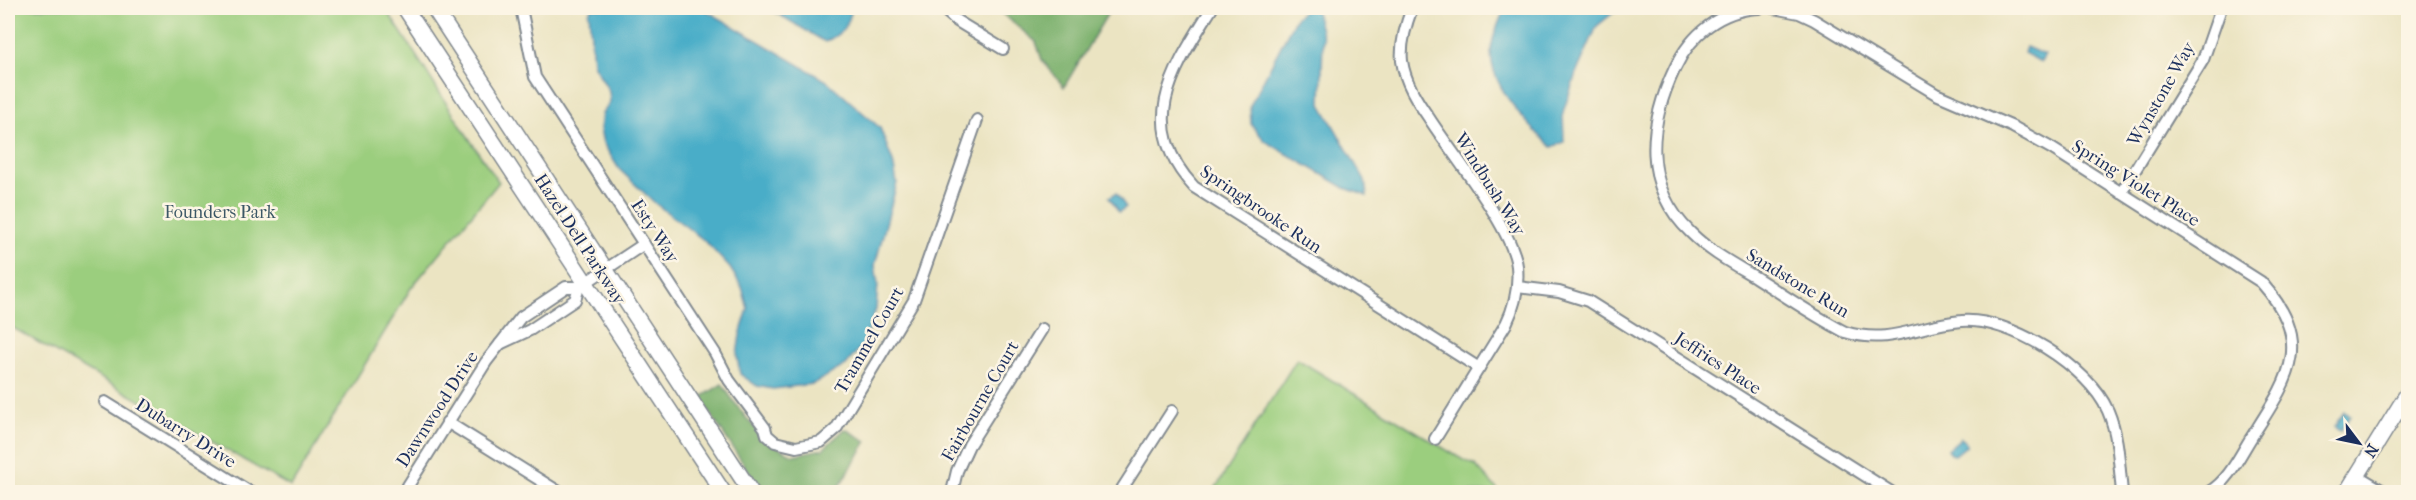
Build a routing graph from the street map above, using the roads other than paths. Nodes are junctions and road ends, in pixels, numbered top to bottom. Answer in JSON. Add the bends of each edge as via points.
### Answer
{"nodes":[{"id":1,"x":405,"y":8,"type":"edge"},
{"id":2,"x":434,"y":8,"type":"edge"},
{"id":3,"x":521,"y":8,"type":"edge"},
{"id":4,"x":942,"y":8,"type":"edge"},
{"id":5,"x":1212,"y":8,"type":"edge"},
{"id":6,"x":1412,"y":8,"type":"edge"},
{"id":7,"x":1759,"y":8,"type":"edge"},
{"id":8,"x":1773,"y":8,"type":"edge"},
{"id":9,"x":2221,"y":8,"type":"edge"},
{"id":10,"x":1004,"y":49,"type":"dead end"},
{"id":11,"x":977,"y":120,"type":"dead end"},
{"id":12,"x":2121,"y":193,"type":"junction"},
{"id":13,"x":644,"y":244,"type":"junction"},
{"id":14,"x":605,"y":270,"type":"junction"},
{"id":15,"x":582,"y":285,"type":"junction"},
{"id":16,"x":1517,"y":287,"type":"junction"},
{"id":17,"x":1042,"y":329,"type":"dead end"},
{"id":18,"x":500,"y":344,"type":"junction"},
{"id":19,"x":1479,"y":368,"type":"junction"},
{"id":20,"x":2409,"y":393,"type":"edge"},
{"id":21,"x":105,"y":402,"type":"dead end"},
{"id":22,"x":1172,"y":411,"type":"dead end"},
{"id":23,"x":447,"y":422,"type":"junction"},
{"id":24,"x":1435,"y":439,"type":"dead end"},
{"id":25,"x":796,"y":447,"type":"joint"},
{"id":26,"x":2358,"y":476,"type":"junction"},
{"id":27,"x":250,"y":492,"type":"edge"},
{"id":28,"x":404,"y":492,"type":"edge"},
{"id":29,"x":559,"y":492,"type":"edge"},
{"id":30,"x":723,"y":492,"type":"edge"},
{"id":31,"x":751,"y":492,"type":"edge"},
{"id":32,"x":952,"y":492,"type":"edge"},
{"id":33,"x":1120,"y":492,"type":"edge"},
{"id":34,"x":1891,"y":492,"type":"edge"},
{"id":35,"x":2122,"y":492,"type":"edge"},
{"id":36,"x":2210,"y":492,"type":"edge"},
{"id":37,"x":2347,"y":492,"type":"edge"},
{"id":38,"x":2385,"y":492,"type":"edge"}],
"edges":[{"from":1,"to":15,"type":"main road","name":"Hazel Dell Parkway"},
{"from":2,"to":14,"type":"main road","name":"Hazel Dell Parkway"},
{"from":3,"to":13,"type":"street","name":"Esty Way","via":[[535,77]]},
{"from":4,"to":10,"type":"street"},
{"from":5,"to":19,"type":"street","name":"Springbrooke Run","via":[[1175,67],[1164,105],[1163,126],[1174,164],[1194,188]]},
{"from":6,"to":16,"type":"street","name":"Windbush Way","via":[[1402,42],[1407,81],[1506,235],[1517,264]]},
{"from":7,"to":35,"type":"street","name":"Sandstone Run","via":[[1725,15],[1690,42],[1656,119],[1655,164],[1679,221],[1705,245],[1845,332],[1877,338],[1977,320],[2011,330],[2036,344],[2077,372],[2107,409],[2115,432]]},
{"from":8,"to":12,"type":"street","name":"Spring Violet Place","via":[[1814,20],[1919,85],[2013,127]]},
{"from":9,"to":12,"type":"street","name":"Wynstone Way","via":[[2203,60]]},
{"from":11,"to":25,"type":"street","name":"Trammel Court","via":[[932,254],[908,311],[836,429],[822,442]]},
{"from":12,"to":36,"type":"street","name":"Spring Violet Place","via":[[2261,282],[2286,317],[2292,353],[2282,390],[2229,475]]},
{"from":13,"to":14,"type":"street","name":"Dawnwood Drive"},
{"from":13,"to":25,"type":"street","name":"Esty Way","via":[[767,435],[775,442]]},
{"from":14,"to":15,"type":"street","name":"Dawnwood Drive"},
{"from":14,"to":31,"type":"main road","name":"Hazel Dell Parkway"},
{"from":15,"to":18,"type":"street","name":"Dawnwood Drive","via":[[575,300]]},
{"from":15,"to":18,"type":"street","name":"Dawnwood Drive","via":[[566,287],[521,317]]},
{"from":15,"to":30,"type":"main road","name":"Hazel Dell Parkway"},
{"from":16,"to":19,"type":"street","name":"Windbush Way","via":[[1506,324]]},
{"from":16,"to":34,"type":"street","name":"Jeffries Place","via":[[1559,292],[1588,301]]},
{"from":17,"to":32,"type":"street","name":"Fairbourne Court","via":[[969,445]]},
{"from":18,"to":23,"type":"street","name":"Dawnwood Drive"},
{"from":19,"to":24,"type":"street","name":"Windbush Way"},
{"from":20,"to":26,"type":"main road"},
{"from":21,"to":27,"type":"street","name":"Dubarry Drive"},
{"from":22,"to":33,"type":"street"},
{"from":23,"to":28,"type":"street","name":"Dawnwood Drive"},
{"from":23,"to":29,"type":"street"},
{"from":26,"to":37,"type":"main road"},
{"from":26,"to":38,"type":"street"}]}
